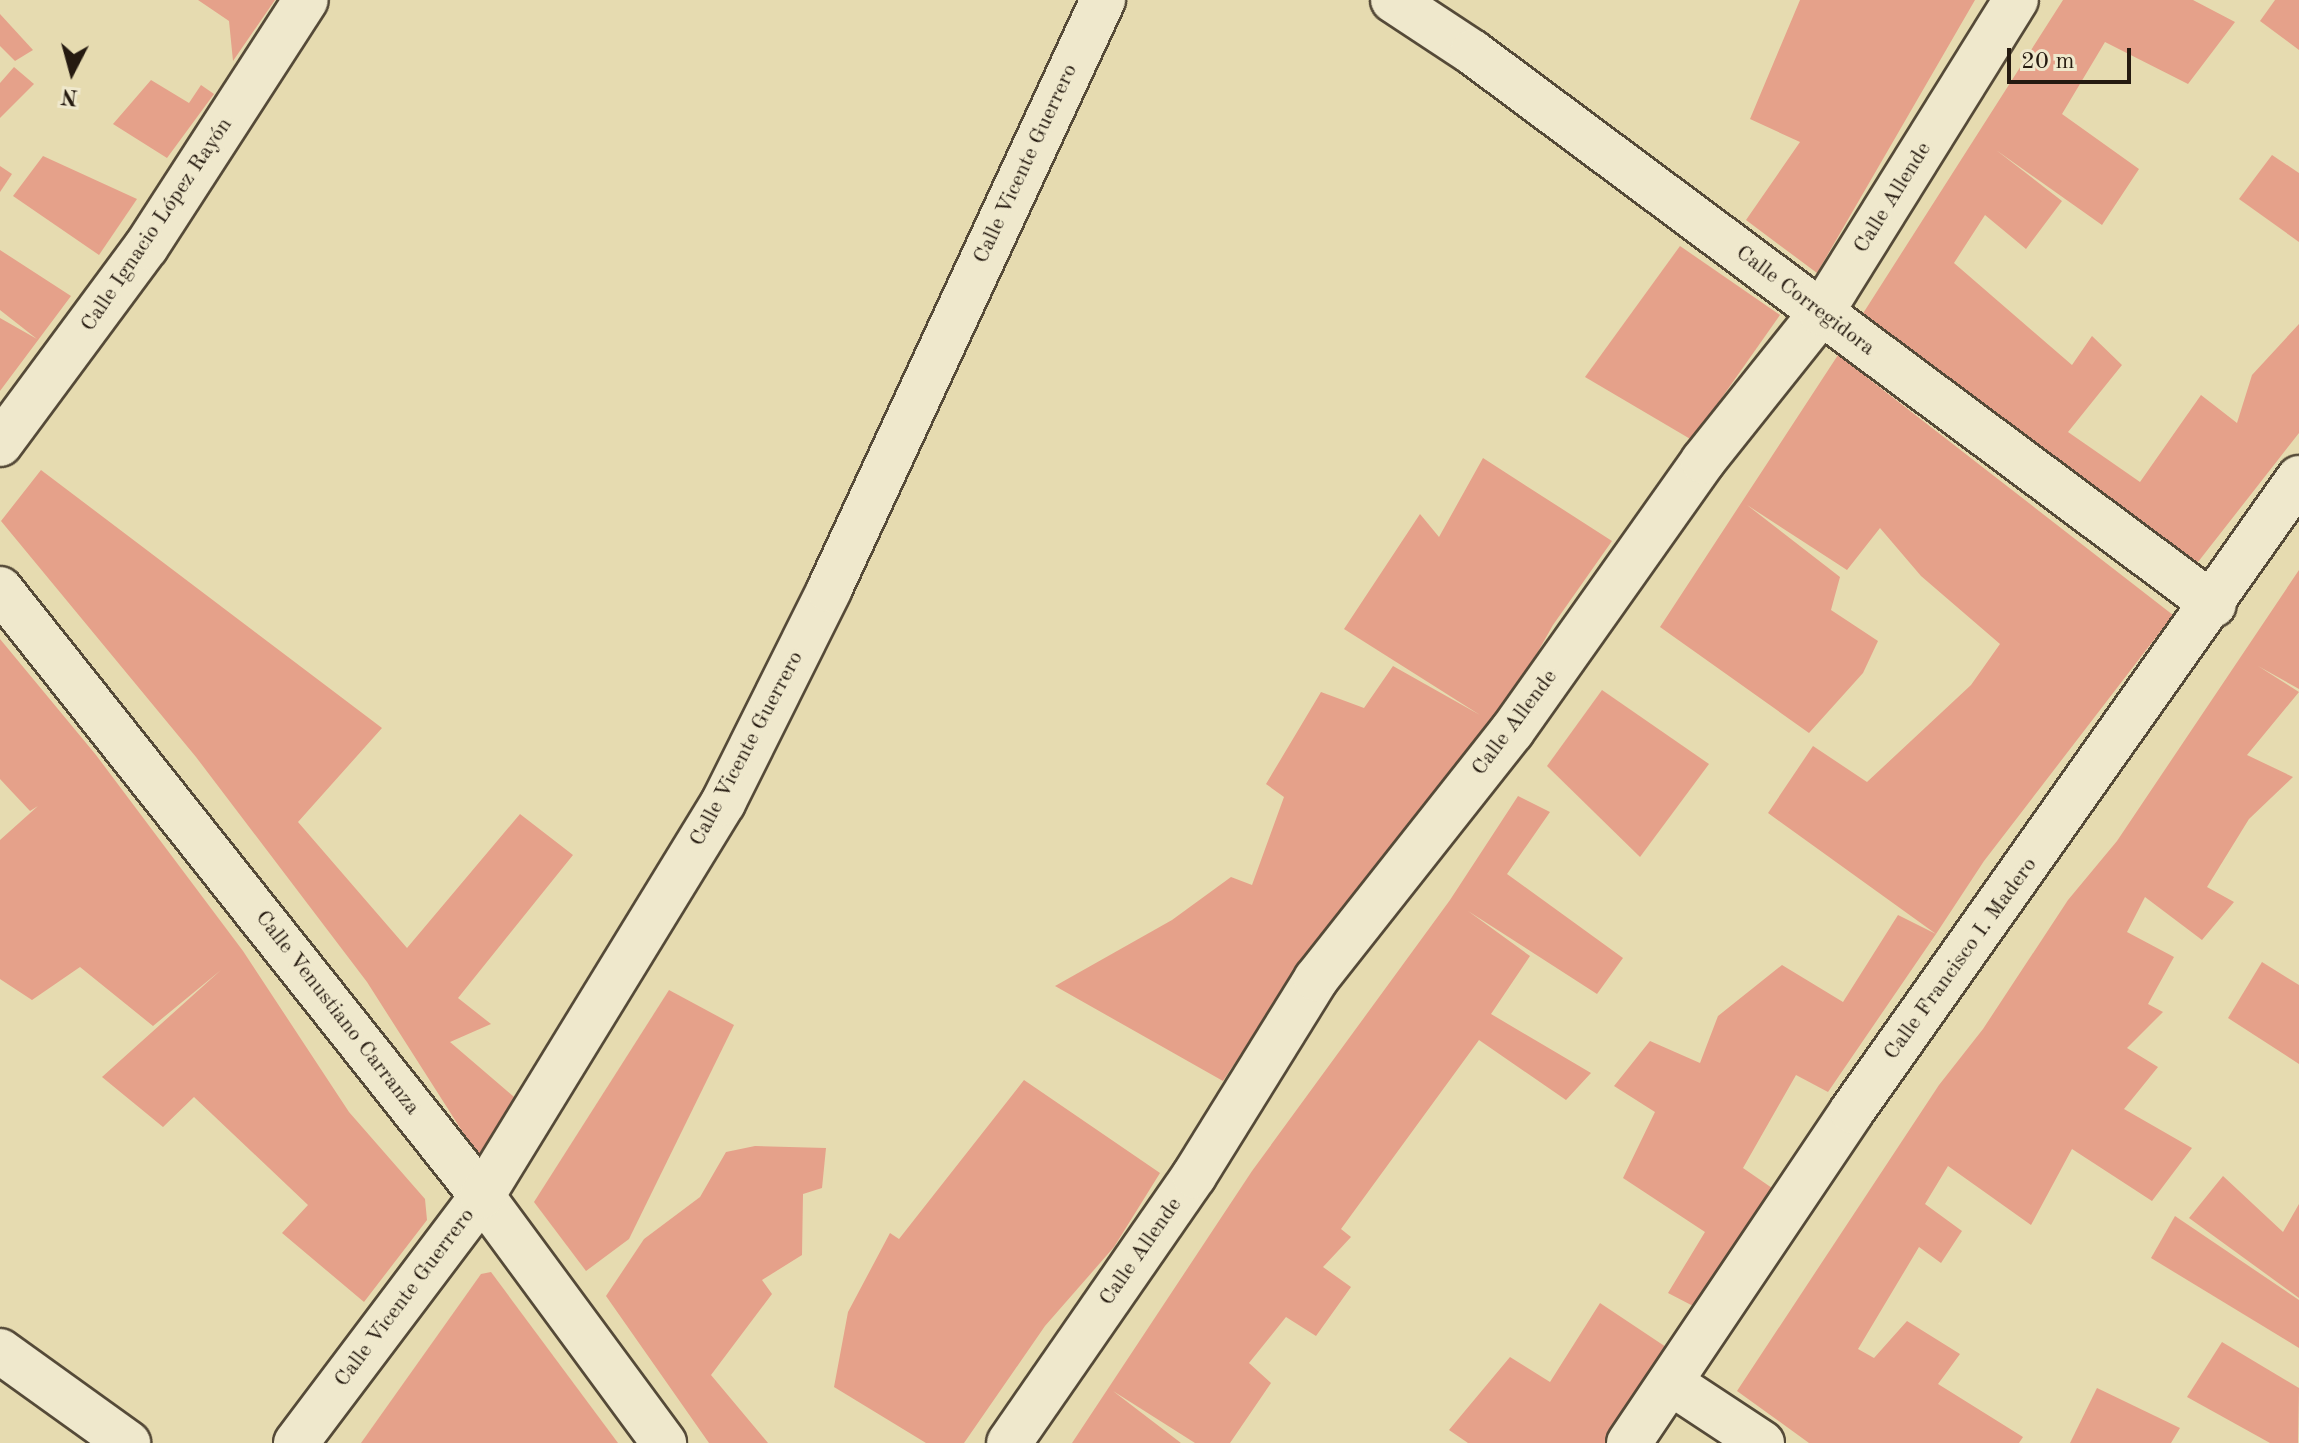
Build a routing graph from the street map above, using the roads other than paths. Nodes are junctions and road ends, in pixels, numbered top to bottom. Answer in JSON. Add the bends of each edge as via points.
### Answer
{"nodes":[{"id":1,"x":306,"y":0,"type":"edge"},
{"id":2,"x":1103,"y":0,"type":"edge"},
{"id":3,"x":1393,"y":0,"type":"edge"},
{"id":4,"x":2016,"y":0,"type":"edge"},
{"id":5,"x":1821,"y":313,"type":"junction"},
{"id":6,"x":0,"y":444,"type":"edge"},
{"id":7,"x":2299,"y":478,"type":"edge"},
{"id":8,"x":0,"y":589,"type":"edge"},
{"id":9,"x":2214,"y":605,"type":"junction"},
{"id":10,"x":482,"y":1196,"type":"junction"},
{"id":11,"x":0,"y":1351,"type":"edge"},
{"id":12,"x":1671,"y":1383,"type":"junction"},
{"id":13,"x":128,"y":1443,"type":"edge"},
{"id":14,"x":296,"y":1443,"type":"edge"},
{"id":15,"x":664,"y":1443,"type":"edge"},
{"id":16,"x":1009,"y":1443,"type":"edge"},
{"id":17,"x":1629,"y":1443,"type":"edge"},
{"id":18,"x":1762,"y":1443,"type":"edge"}],
"edges":[{"from":1,"to":6,"type":"street","name":"Calle Ignacio López Rayón","via":[[146,247]]},
{"from":2,"to":10,"type":"street","name":"Calle Vicente Guerrero","via":[[829,590],[723,803]]},
{"from":3,"to":5,"type":"street","name":"Calle Corregidora","via":[[1472,52]]},
{"from":4,"to":5,"type":"street","name":"Calle Allende"},
{"from":5,"to":9,"type":"street","name":"Calle Corregidora"},
{"from":5,"to":16,"type":"street","name":"Calle Allende","via":[[1703,461],[1512,731],[1316,979],[1194,1176]]},
{"from":7,"to":9,"type":"street","name":"Calle Francisco I. Madero"},
{"from":8,"to":10,"type":"street","name":"Calle Venustiano Carranza"},
{"from":9,"to":12,"type":"street","name":"Calle Francisco I. Madero","via":[[1852,1111]]},
{"from":10,"to":14,"type":"street","name":"Calle Vicente Guerrero"},
{"from":10,"to":15,"type":"street","name":"Calle Venustiano Carranza"},
{"from":11,"to":13,"type":"street"},
{"from":12,"to":17,"type":"street","name":"Calle Francisco I. Madero"},
{"from":12,"to":18,"type":"street"}]}
